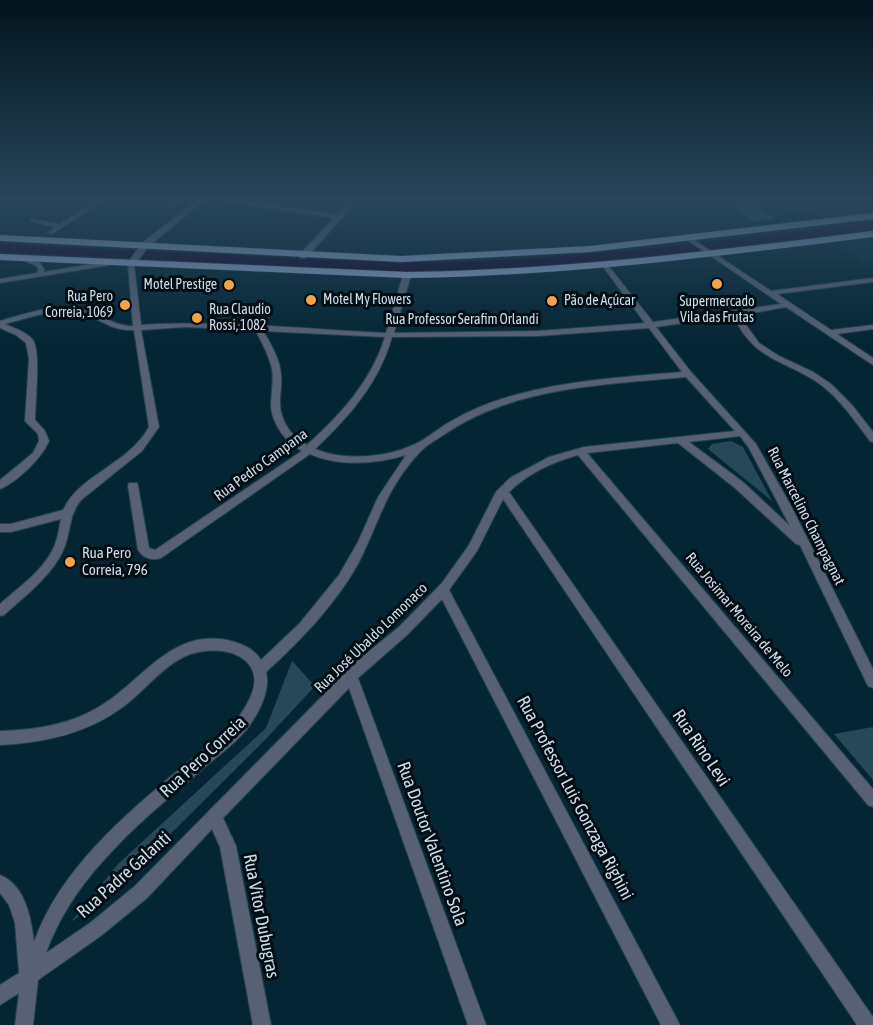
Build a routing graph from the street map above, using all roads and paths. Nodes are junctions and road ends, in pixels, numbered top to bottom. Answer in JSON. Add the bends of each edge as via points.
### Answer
{"nodes":[{"id":1,"x":124,"y":249,"type":"edge"},
{"id":2,"x":146,"y":249,"type":"edge"},
{"id":3,"x":180,"y":249,"type":"edge"},
{"id":4,"x":210,"y":249,"type":"edge"},
{"id":5,"x":310,"y":249,"type":"edge"},
{"id":6,"x":579,"y":249,"type":"edge"},
{"id":7,"x":705,"y":249,"type":"edge"},
{"id":8,"x":738,"y":249,"type":"edge"},
{"id":9,"x":709,"y":252,"type":"junction"},
{"id":10,"x":303,"y":256,"type":"junction"},
{"id":11,"x":0,"y":257,"type":"edge"},
{"id":12,"x":21,"y":258,"type":"junction"},
{"id":13,"x":113,"y":261,"type":"junction"},
{"id":14,"x":604,"y":264,"type":"junction"},
{"id":15,"x":135,"y":265,"type":"junction"},
{"id":16,"x":178,"y":265,"type":"junction"},
{"id":17,"x":40,"y":273,"type":"junction"},
{"id":18,"x":407,"y":275,"type":"junction"},
{"id":19,"x":0,"y":280,"type":"edge"},
{"id":20,"x":873,"y":280,"type":"edge"},
{"id":21,"x":769,"y":293,"type":"junction"},
{"id":22,"x":785,"y":305,"type":"junction"},
{"id":23,"x":744,"y":312,"type":"junction"},
{"id":24,"x":0,"y":324,"type":"edge"},
{"id":25,"x":649,"y":325,"type":"junction"},
{"id":26,"x":137,"y":327,"type":"junction"},
{"id":27,"x":873,"y":327,"type":"edge"},
{"id":28,"x":258,"y":328,"type":"junction"},
{"id":29,"x":830,"y":333,"type":"junction"},
{"id":30,"x":390,"y":335,"type":"junction"},
{"id":31,"x":873,"y":362,"type":"edge"},
{"id":32,"x":687,"y":374,"type":"junction"},
{"id":33,"x":742,"y":433,"type":"junction"},
{"id":34,"x":679,"y":439,"type":"junction"},
{"id":35,"x":873,"y":439,"type":"edge"},
{"id":36,"x":419,"y":447,"type":"junction"},
{"id":37,"x":310,"y":449,"type":"junction"},
{"id":38,"x":580,"y":451,"type":"junction"},
{"id":39,"x":0,"y":485,"type":"edge"},
{"id":40,"x":133,"y":486,"type":"dead end"},
{"id":41,"x":504,"y":492,"type":"junction"},
{"id":42,"x":67,"y":513,"type":"junction"},
{"id":43,"x":0,"y":528,"type":"edge"},
{"id":44,"x":805,"y":546,"type":"junction"},
{"id":45,"x":443,"y":590,"type":"junction"},
{"id":46,"x":0,"y":611,"type":"edge"},
{"id":47,"x":260,"y":669,"type":"junction"},
{"id":48,"x":351,"y":676,"type":"junction"},
{"id":49,"x":873,"y":682,"type":"edge"},
{"id":50,"x":0,"y":738,"type":"edge"},
{"id":51,"x":873,"y":801,"type":"edge"},
{"id":52,"x":214,"y":816,"type":"junction"},
{"id":53,"x":0,"y":883,"type":"edge"},
{"id":54,"x":27,"y":978,"type":"junction"},
{"id":55,"x":0,"y":996,"type":"edge"},
{"id":56,"x":24,"y":1025,"type":"edge"},
{"id":57,"x":262,"y":1025,"type":"edge"},
{"id":58,"x":477,"y":1025,"type":"edge"},
{"id":59,"x":671,"y":1025,"type":"edge"},
{"id":60,"x":868,"y":1025,"type":"edge"}],
"edges":[{"from":1,"to":13,"type":"main road","via":[[130,251],[129,255]]},
{"from":2,"to":15,"type":"street"},
{"from":3,"to":16,"type":"main road","via":[[158,256],[159,262]]},
{"from":4,"to":10,"type":"main road"},
{"from":5,"to":10,"type":"street"},
{"from":6,"to":10,"type":"main road","via":[[401,259]]},
{"from":7,"to":9,"type":"street"},
{"from":8,"to":9,"type":"main road"},
{"from":9,"to":14,"type":"main road"},
{"from":9,"to":21,"type":"street"},
{"from":11,"to":12,"type":"main road"},
{"from":12,"to":13,"type":"main road"},
{"from":12,"to":17,"type":"street","via":[[38,264]]},
{"from":13,"to":15,"type":"main road"},
{"from":13,"to":17,"type":"street"},
{"from":14,"to":18,"type":"main road","via":[[464,275]]},
{"from":14,"to":25,"type":"street","name":"Rua Marcelino Champagnat"},
{"from":15,"to":16,"type":"main road"},
{"from":15,"to":26,"type":"street"},
{"from":16,"to":18,"type":"main road"},
{"from":17,"to":19,"type":"street"},
{"from":18,"to":30,"type":"street","name":"Rua Pedro Campana"},
{"from":20,"to":21,"type":"street"},
{"from":21,"to":22,"type":"street"},
{"from":22,"to":23,"type":"street","name":"Rua Professor Serafim Orlandi"},
{"from":22,"to":29,"type":"street"},
{"from":23,"to":25,"type":"street","name":"Rua Professor Serafim Orlandi"},
{"from":23,"to":35,"type":"street","via":[[742,325],[751,340],[838,394]]},
{"from":24,"to":26,"type":"street","name":"Rua Professor Serafim Orlandi","via":[[75,310],[111,326]]},
{"from":24,"to":39,"type":"street","via":[[30,342],[30,421],[45,440],[36,456]]},
{"from":25,"to":30,"type":"street","name":"Rua Professor Serafim Orlandi","via":[[535,334]]},
{"from":25,"to":32,"type":"street","name":"Rua Marcelino Champagnat"},
{"from":26,"to":28,"type":"street","name":"Rua Professor Serafim Orlandi"},
{"from":26,"to":42,"type":"street","via":[[154,427],[141,448],[86,488]]},
{"from":27,"to":29,"type":"street"},
{"from":28,"to":30,"type":"street","name":"Rua Professor Serafim Orlandi"},
{"from":28,"to":37,"type":"street","via":[[274,362],[276,414],[280,424]]},
{"from":29,"to":31,"type":"street"},
{"from":30,"to":37,"type":"street","name":"Rua Pedro Campana","via":[[356,402]]},
{"from":32,"to":33,"type":"street","name":"Rua Marcelino Champagnat"},
{"from":32,"to":36,"type":"street","via":[[517,395],[456,422]]},
{"from":33,"to":34,"type":"street","name":"Rua José Ubaldo Lomonaco"},
{"from":33,"to":44,"type":"street","name":"Rua Marcelino Champagnat"},
{"from":34,"to":38,"type":"street","name":"Rua José Ubaldo Lomonaco"},
{"from":34,"to":44,"type":"street","via":[[739,485]]},
{"from":36,"to":37,"type":"street","via":[[392,458],[374,460],[339,459]]},
{"from":36,"to":47,"type":"street","via":[[383,496],[363,544],[339,584],[283,649]]},
{"from":37,"to":40,"type":"street","name":"Rua Pedro Campana","via":[[165,552],[149,555],[144,550]]},
{"from":38,"to":41,"type":"street","name":"Rua José Ubaldo Lomonaco","via":[[532,468]]},
{"from":38,"to":51,"type":"street","name":"Rua Josimar Moreira de Melo"},
{"from":41,"to":45,"type":"street","name":"Rua José Ubaldo Lomonaco","via":[[473,548]]},
{"from":41,"to":60,"type":"street","name":"Rua Rino Levi"},
{"from":42,"to":43,"type":"street"},
{"from":42,"to":46,"type":"street","via":[[57,553]]},
{"from":44,"to":49,"type":"street","name":"Rua Marcelino Champagnat"},
{"from":45,"to":48,"type":"street","name":"Rua José Ubaldo Lomonaco"},
{"from":45,"to":59,"type":"street","name":"Rua Professor Luis Gonzaga Righini"},
{"from":47,"to":50,"type":"street","via":[[235,648],[199,645],[173,655],[128,696],[93,718],[41,736]]},
{"from":47,"to":54,"type":"street","name":"Rua Pero Correia","via":[[253,709],[240,727],[96,855],[69,888],[44,930]]},
{"from":48,"to":52,"type":"street","name":"Rua José Ubaldo Lomonaco"},
{"from":48,"to":58,"type":"street","name":"Rua Doutor Valentino Sola"},
{"from":52,"to":54,"type":"street","name":"Rua Padre Galanti","via":[[126,905]]},
{"from":52,"to":57,"type":"street","name":"Rua Vitor Dubugras","via":[[228,846]]},
{"from":53,"to":54,"type":"street","via":[[12,893],[18,910],[24,932]]},
{"from":54,"to":55,"type":"street","name":"Rua Padre Galanti"},
{"from":54,"to":56,"type":"street","name":"Rua Pero Correia"}]}
